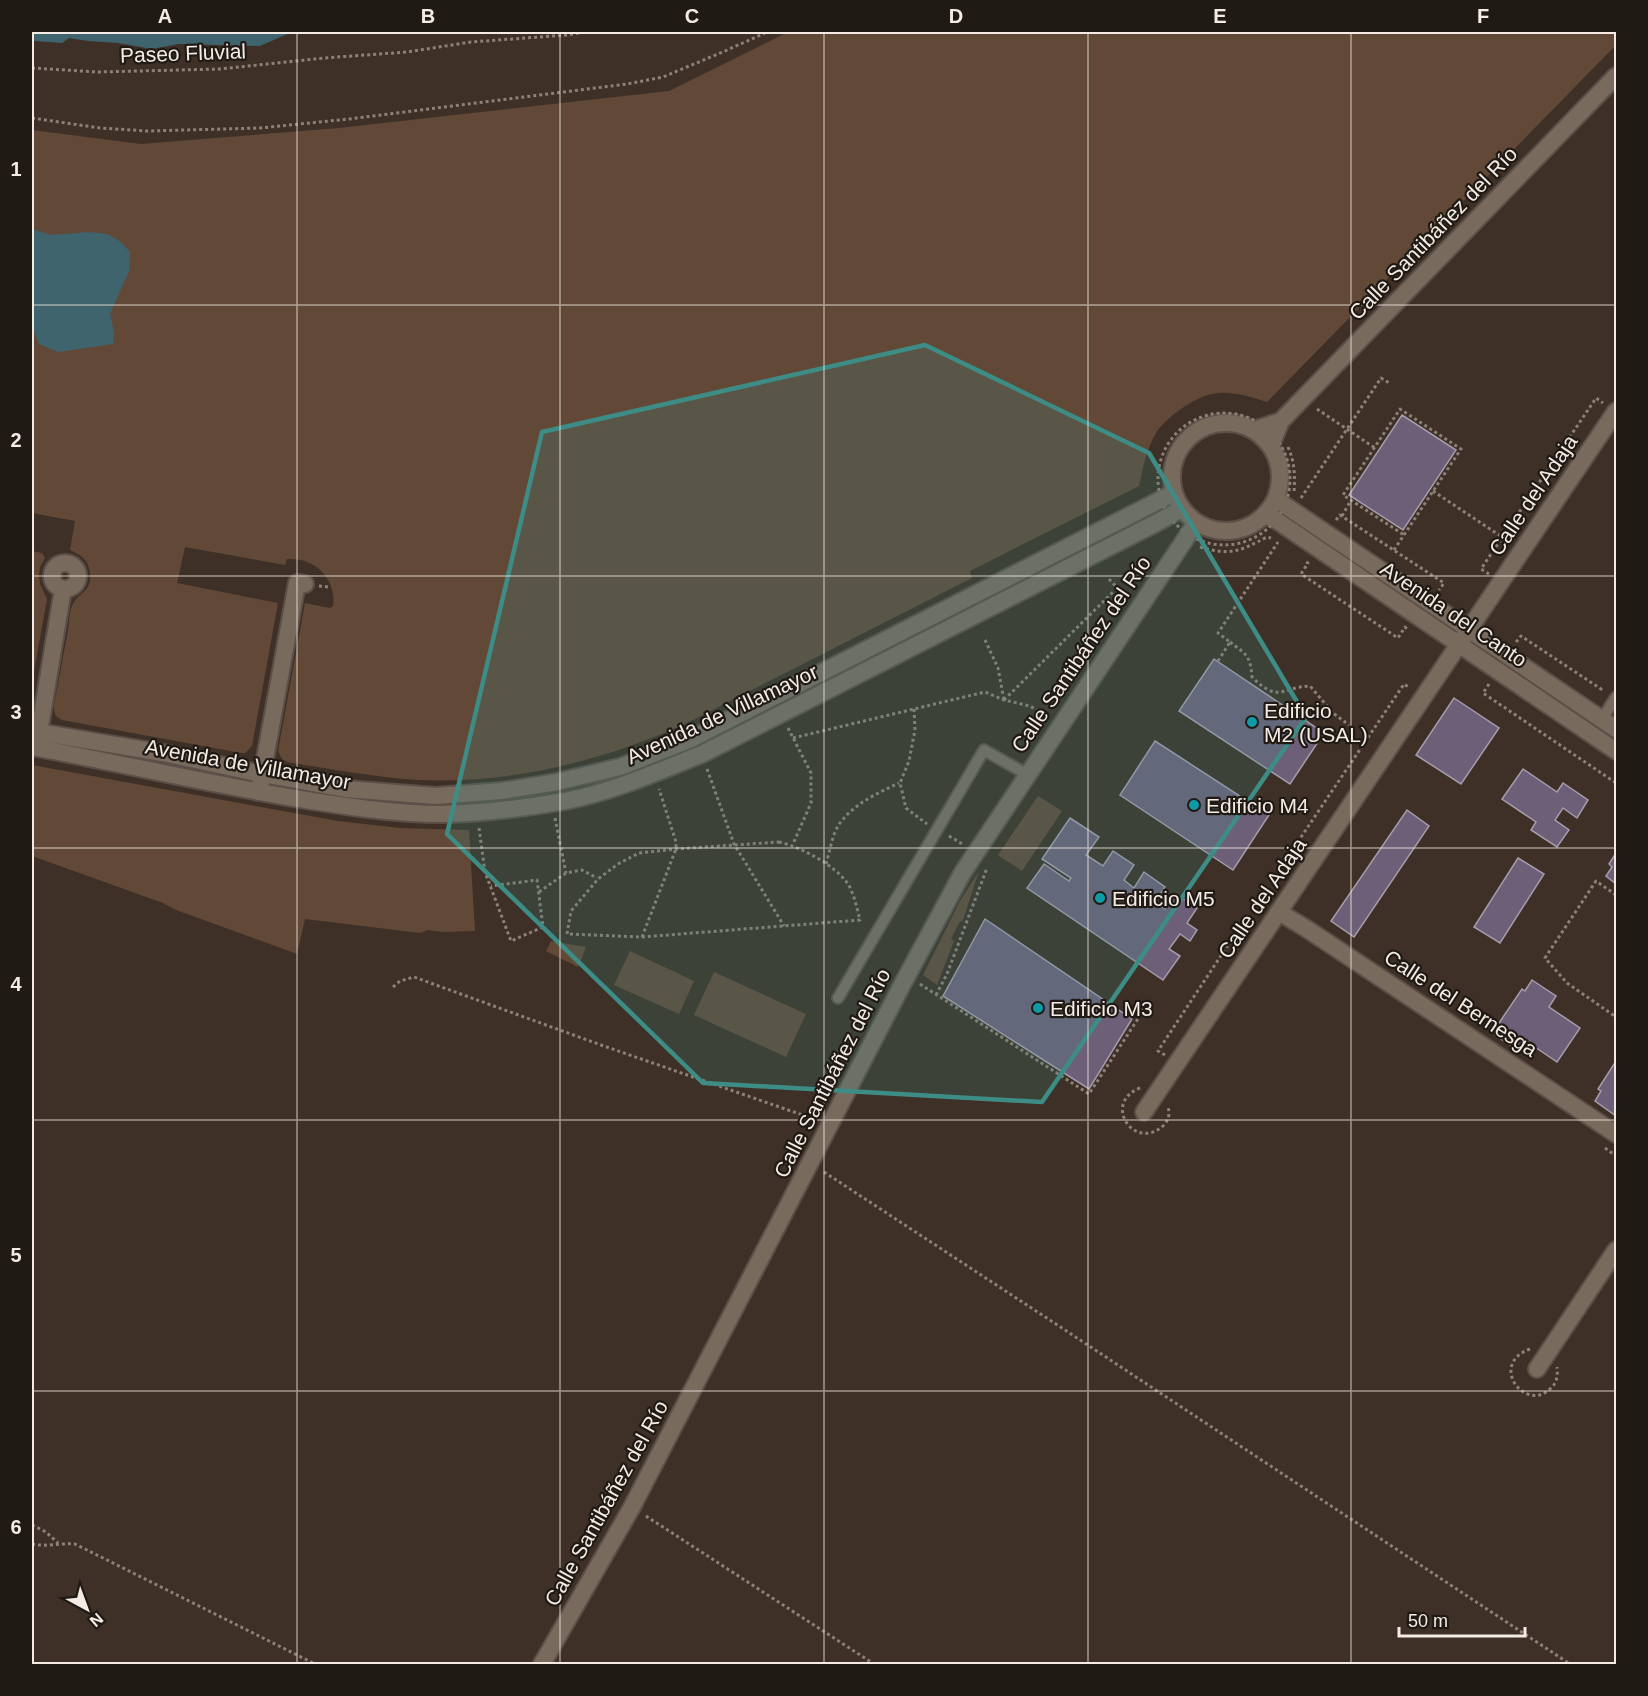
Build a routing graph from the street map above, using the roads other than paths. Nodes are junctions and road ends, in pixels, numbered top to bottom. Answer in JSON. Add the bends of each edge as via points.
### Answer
{"nodes":[{"id":1,"x":1617,"y":76,"type":"edge"},
{"id":2,"x":1611,"y":408,"type":"edge"},
{"id":3,"x":1272,"y":433,"type":"junction"},
{"id":4,"x":1167,"y":496,"type":"junction"},
{"id":5,"x":1283,"y":507,"type":"junction"},
{"id":6,"x":1175,"y":512,"type":"junction"},
{"id":7,"x":1192,"y":535,"type":"junction"},
{"id":8,"x":305,"y":584,"type":"dead end"},
{"id":9,"x":63,"y":589,"type":"dead end"},
{"id":10,"x":1470,"y":630,"type":"junction"},
{"id":11,"x":1460,"y":645,"type":"junction"},
{"id":12,"x":1613,"y":696,"type":"edge"},
{"id":13,"x":1602,"y":719,"type":"junction"},
{"id":14,"x":1617,"y":729,"type":"edge"},
{"id":15,"x":35,"y":740,"type":"edge"},
{"id":16,"x":1617,"y":751,"type":"edge"},
{"id":17,"x":262,"y":774,"type":"junction"},
{"id":18,"x":1028,"y":775,"type":"junction"},
{"id":19,"x":259,"y":792,"type":"junction"},
{"id":20,"x":1279,"y":912,"type":"junction"},
{"id":21,"x":838,"y":998,"type":"dead end"},
{"id":22,"x":1144,"y":1112,"type":"dead end"},
{"id":23,"x":1617,"y":1134,"type":"edge"},
{"id":24,"x":1617,"y":1250,"type":"edge"},
{"id":25,"x":1537,"y":1369,"type":"dead end"},
{"id":26,"x":542,"y":1665,"type":"edge"}],
"edges":[{"from":1,"to":3,"type":"street","name":"Calle Santibáñez del Río"},
{"from":2,"to":10,"type":"street","name":"Calle del Adaja"},
{"from":3,"to":4,"type":"street","via":[[1223,423],[1194,433],[1174,460]]},
{"from":3,"to":5,"type":"street","via":[[1280,463]]},
{"from":4,"to":6,"type":"street"},
{"from":4,"to":17,"type":"street","name":"Avenida de Villamayor","via":[[689,740],[620,767],[502,791],[436,796],[345,789]]},
{"from":5,"to":7,"type":"street","via":[[1240,531],[1209,530]]},
{"from":5,"to":10,"type":"street","name":"Avenida del Canto"},
{"from":5,"to":11,"type":"street","name":"Avenida del Canto"},
{"from":6,"to":7,"type":"street"},
{"from":6,"to":19,"type":"street","name":"Avenida de Villamayor","via":[[702,754],[630,782],[567,800],[508,810],[443,814],[387,811]]},
{"from":7,"to":18,"type":"street","name":"Calle Santibáñez del Río"},
{"from":8,"to":17,"type":"street","via":[[297,583]]},
{"from":9,"to":15,"type":"street"},
{"from":10,"to":11,"type":"street","name":"Calle del Adaja"},
{"from":10,"to":13,"type":"street","name":"Avenida del Canto"},
{"from":11,"to":16,"type":"street","name":"Avenida del Canto"},
{"from":11,"to":20,"type":"street","name":"Calle del Adaja"},
{"from":12,"to":13,"type":"lane"},
{"from":13,"to":14,"type":"street","name":"Avenida del Canto"},
{"from":15,"to":17,"type":"street","name":"Avenida de Villamayor","via":[[163,753]]},
{"from":15,"to":19,"type":"street","name":"Avenida de Villamayor"},
{"from":17,"to":19,"type":"street"},
{"from":18,"to":21,"type":"lane","via":[[984,750]]},
{"from":18,"to":26,"type":"street","name":"Calle Santibáñez del Río","via":[[963,872],[632,1507]]},
{"from":20,"to":22,"type":"street","name":"Calle del Adaja"},
{"from":20,"to":23,"type":"street","name":"Calle del Bernesga"},
{"from":24,"to":25,"type":"street"}]}
